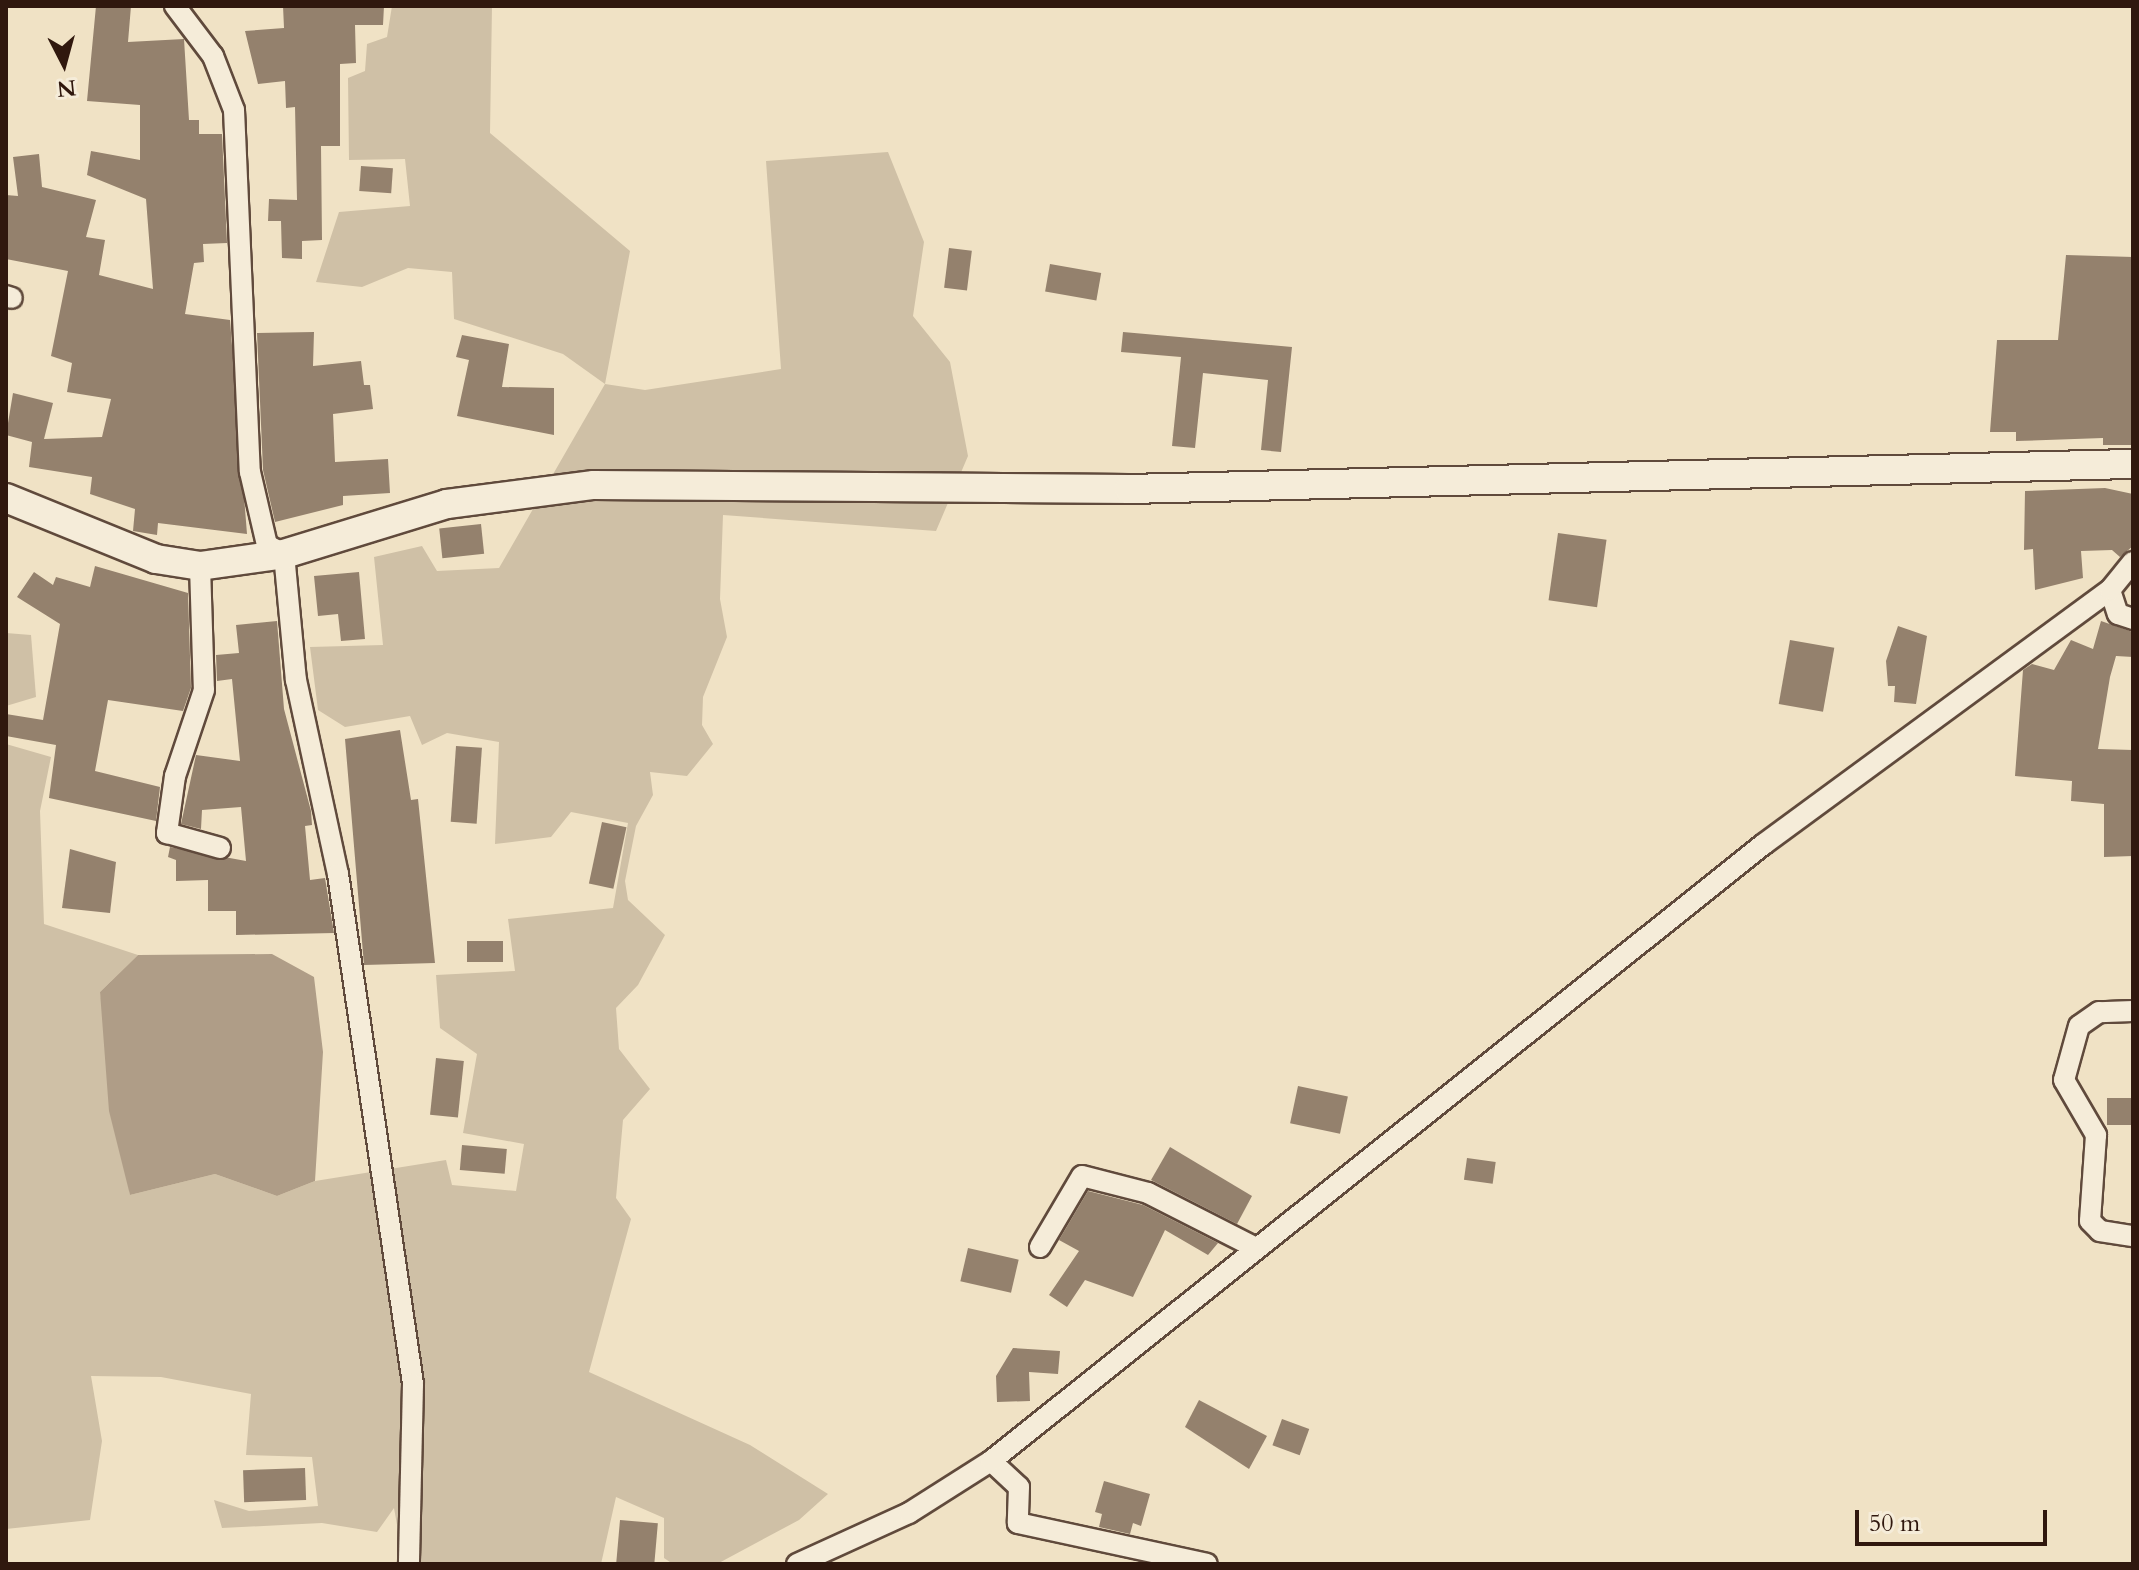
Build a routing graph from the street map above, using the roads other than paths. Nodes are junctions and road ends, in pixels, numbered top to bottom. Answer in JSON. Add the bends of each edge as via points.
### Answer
{"nodes":[{"id":1,"x":175,"y":6,"type":"edge"},
{"id":2,"x":2133,"y":464,"type":"edge"},
{"id":3,"x":6,"y":498,"type":"edge"},
{"id":4,"x":284,"y":554,"type":"junction"},
{"id":5,"x":2133,"y":562,"type":"edge"},
{"id":6,"x":200,"y":566,"type":"junction"},
{"id":7,"x":2110,"y":590,"type":"junction"},
{"id":8,"x":2133,"y":619,"type":"edge"},
{"id":9,"x":220,"y":848,"type":"dead end"},
{"id":10,"x":2133,"y":1011,"type":"edge"},
{"id":11,"x":2133,"y":1236,"type":"edge"},
{"id":12,"x":1040,"y":1247,"type":"dead end"},
{"id":13,"x":1256,"y":1248,"type":"junction"},
{"id":14,"x":991,"y":1461,"type":"junction"},
{"id":15,"x":409,"y":1564,"type":"edge"},
{"id":16,"x":797,"y":1564,"type":"edge"},
{"id":17,"x":1207,"y":1564,"type":"edge"}],
"edges":[{"from":1,"to":4,"type":"street","via":[[213,56],[234,110],[250,472],[267,545]]},
{"from":2,"to":4,"type":"main road","via":[[1129,489],[594,485],[447,504]]},
{"from":3,"to":6,"type":"main road","via":[[156,559]]},
{"from":4,"to":6,"type":"main road"},
{"from":4,"to":15,"type":"street","via":[[296,680],[338,874],[413,1384]]},
{"from":5,"to":7,"type":"street"},
{"from":6,"to":9,"type":"street","via":[[204,690],[175,776],[167,833]]},
{"from":7,"to":8,"type":"street","via":[[2118,614]]},
{"from":7,"to":13,"type":"street","via":[[1764,844]]},
{"from":10,"to":11,"type":"street","via":[[2099,1012],[2079,1026],[2064,1080],[2096,1135],[2090,1221],[2100,1231]]},
{"from":12,"to":13,"type":"street","via":[[1082,1176],[1148,1193]]},
{"from":13,"to":14,"type":"street"},
{"from":14,"to":16,"type":"street","via":[[909,1513]]},
{"from":14,"to":17,"type":"street","via":[[1019,1487],[1018,1523]]}]}
